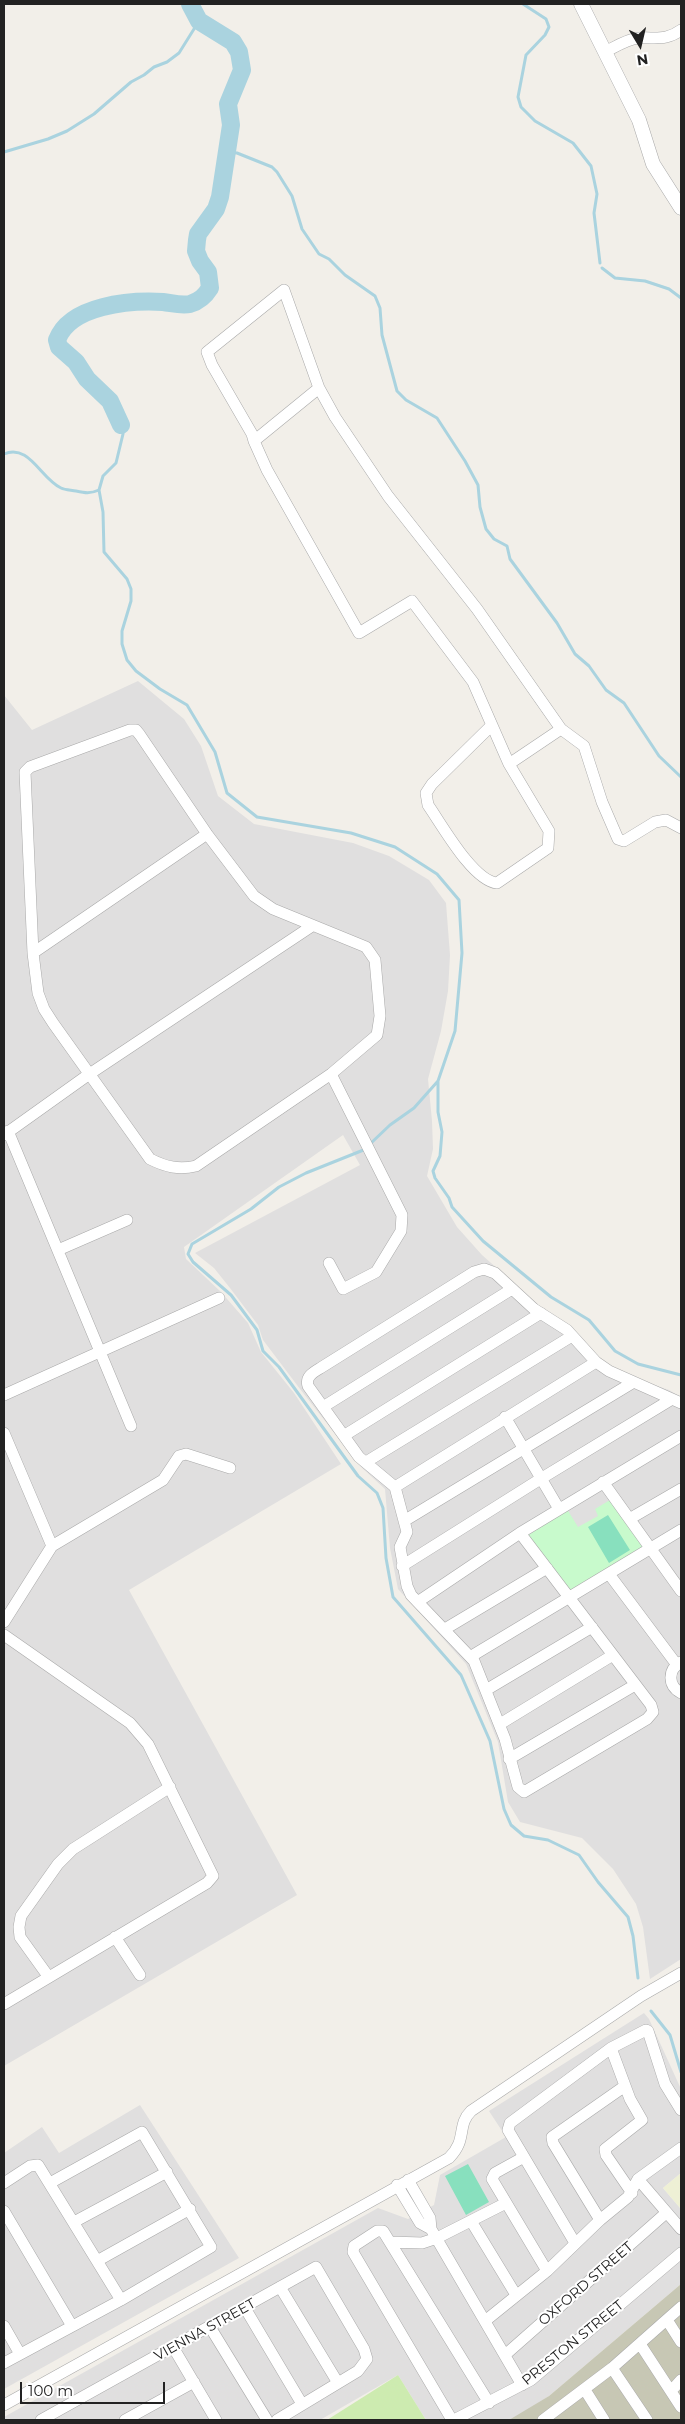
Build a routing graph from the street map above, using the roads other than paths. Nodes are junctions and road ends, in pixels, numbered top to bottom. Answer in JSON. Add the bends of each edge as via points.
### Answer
{"nodes":[{"id":1,"x":581,"y":4,"type":"edge"},
{"id":2,"x":681,"y":30,"type":"edge"},
{"id":3,"x":605,"y":52,"type":"junction"},
{"id":4,"x":681,"y":208,"type":"edge"},
{"id":5,"x":318,"y":388,"type":"junction"},
{"id":6,"x":254,"y":441,"type":"junction"},
{"id":7,"x":492,"y":725,"type":"junction"},
{"id":8,"x":561,"y":729,"type":"junction"},
{"id":9,"x":509,"y":764,"type":"junction"},
{"id":10,"x":681,"y":828,"type":"edge"},
{"id":11,"x":207,"y":834,"type":"junction"},
{"id":12,"x":312,"y":926,"type":"junction"},
{"id":13,"x":33,"y":954,"type":"junction"},
{"id":14,"x":331,"y":1074,"type":"junction"},
{"id":15,"x":88,"y":1075,"type":"junction"},
{"id":16,"x":6,"y":1133,"type":"edge"},
{"id":17,"x":127,"y":1220,"type":"dead end"},
{"id":18,"x":58,"y":1250,"type":"junction"},
{"id":19,"x":329,"y":1263,"type":"dead end"},
{"id":20,"x":512,"y":1289,"type":"junction"},
{"id":21,"x":219,"y":1298,"type":"dead end"},
{"id":22,"x":541,"y":1313,"type":"junction"},
{"id":23,"x":572,"y":1336,"type":"junction"},
{"id":24,"x":99,"y":1352,"type":"junction"},
{"id":25,"x":596,"y":1362,"type":"junction"},
{"id":26,"x":632,"y":1382,"type":"junction"},
{"id":27,"x":4,"y":1395,"type":"edge"},
{"id":28,"x":677,"y":1401,"type":"edge"},
{"id":29,"x":322,"y":1407,"type":"junction"},
{"id":30,"x":505,"y":1417,"type":"junction"},
{"id":31,"x":131,"y":1426,"type":"dead end"},
{"id":32,"x":4,"y":1433,"type":"edge"},
{"id":33,"x":345,"y":1436,"type":"junction"},
{"id":34,"x":681,"y":1436,"type":"edge"},
{"id":35,"x":523,"y":1448,"type":"junction"},
{"id":36,"x":366,"y":1462,"type":"junction"},
{"id":37,"x":230,"y":1468,"type":"dead end"},
{"id":38,"x":542,"y":1478,"type":"junction"},
{"id":39,"x":603,"y":1482,"type":"junction"},
{"id":40,"x":395,"y":1487,"type":"junction"},
{"id":41,"x":681,"y":1489,"type":"edge"},
{"id":42,"x":558,"y":1509,"type":"junction"},
{"id":43,"x":631,"y":1518,"type":"junction"},
{"id":44,"x":404,"y":1521,"type":"junction"},
{"id":45,"x":681,"y":1530,"type":"edge"},
{"id":46,"x":520,"y":1533,"type":"junction"},
{"id":47,"x":52,"y":1546,"type":"junction"},
{"id":48,"x":650,"y":1548,"type":"junction"},
{"id":49,"x":402,"y":1566,"type":"junction"},
{"id":50,"x":547,"y":1568,"type":"junction"},
{"id":51,"x":609,"y":1574,"type":"junction"},
{"id":52,"x":676,"y":1575,"type":"edge"},
{"id":53,"x":681,"y":1591,"type":"edge"},
{"id":54,"x":570,"y":1598,"type":"junction"},
{"id":55,"x":419,"y":1601,"type":"junction"},
{"id":56,"x":4,"y":1622,"type":"edge"},
{"id":57,"x":592,"y":1627,"type":"junction"},
{"id":58,"x":444,"y":1629,"type":"junction"},
{"id":59,"x":4,"y":1635,"type":"edge"},
{"id":60,"x":613,"y":1655,"type":"junction"},
{"id":61,"x":470,"y":1657,"type":"junction"},
{"id":62,"x":679,"y":1664,"type":"edge"},
{"id":63,"x":635,"y":1685,"type":"junction"},
{"id":64,"x":486,"y":1690,"type":"junction"},
{"id":65,"x":681,"y":1693,"type":"edge"},
{"id":66,"x":500,"y":1724,"type":"junction"},
{"id":67,"x":509,"y":1758,"type":"junction"},
{"id":68,"x":170,"y":1787,"type":"junction"},
{"id":69,"x":115,"y":1937,"type":"junction"},
{"id":70,"x":681,"y":1973,"type":"edge"},
{"id":71,"x":140,"y":1975,"type":"dead end"},
{"id":72,"x":48,"y":1976,"type":"junction"},
{"id":73,"x":4,"y":2004,"type":"edge"},
{"id":74,"x":611,"y":2048,"type":"junction"},
{"id":75,"x":624,"y":2086,"type":"junction"},
{"id":76,"x":681,"y":2110,"type":"edge"},
{"id":77,"x":681,"y":2148,"type":"edge"},
{"id":78,"x":524,"y":2157,"type":"junction"},
{"id":79,"x":168,"y":2172,"type":"junction"},
{"id":80,"x":638,"y":2179,"type":"junction"},
{"id":81,"x":4,"y":2183,"type":"edge"},
{"id":82,"x":50,"y":2183,"type":"junction"},
{"id":83,"x":402,"y":2183,"type":"junction"},
{"id":84,"x":632,"y":2193,"type":"junction"},
{"id":85,"x":506,"y":2203,"type":"junction"},
{"id":86,"x":190,"y":2209,"type":"junction"},
{"id":87,"x":4,"y":2211,"type":"edge"},
{"id":88,"x":666,"y":2213,"type":"junction"},
{"id":89,"x":600,"y":2220,"type":"junction"},
{"id":90,"x":472,"y":2221,"type":"junction"},
{"id":91,"x":74,"y":2222,"type":"junction"},
{"id":92,"x":681,"y":2229,"type":"edge"},
{"id":93,"x":434,"y":2233,"type":"junction"},
{"id":94,"x":390,"y":2242,"type":"junction"},
{"id":95,"x":576,"y":2243,"type":"junction"},
{"id":96,"x":681,"y":2253,"type":"edge"},
{"id":97,"x":97,"y":2261,"type":"junction"},
{"id":98,"x":546,"y":2270,"type":"junction"},
{"id":99,"x":280,"y":2287,"type":"junction"},
{"id":100,"x":516,"y":2295,"type":"junction"},
{"id":101,"x":121,"y":2300,"type":"junction"},
{"id":102,"x":681,"y":2307,"type":"edge"},
{"id":103,"x":245,"y":2308,"type":"junction"},
{"id":104,"x":667,"y":2320,"type":"junction"},
{"id":105,"x":485,"y":2321,"type":"junction"},
{"id":106,"x":4,"y":2326,"type":"edge"},
{"id":107,"x":72,"y":2326,"type":"junction"},
{"id":108,"x":210,"y":2327,"type":"junction"},
{"id":109,"x":681,"y":2342,"type":"edge"},
{"id":110,"x":640,"y":2344,"type":"junction"},
{"id":111,"x":174,"y":2347,"type":"junction"},
{"id":112,"x":20,"y":2354,"type":"junction"},
{"id":113,"x":505,"y":2355,"type":"junction"},
{"id":114,"x":4,"y":2363,"type":"edge"},
{"id":115,"x":612,"y":2368,"type":"junction"},
{"id":116,"x":681,"y":2380,"type":"edge"},
{"id":117,"x":194,"y":2382,"type":"junction"},
{"id":118,"x":338,"y":2383,"type":"junction"},
{"id":119,"x":522,"y":2385,"type":"junction"},
{"id":120,"x":585,"y":2390,"type":"junction"},
{"id":121,"x":671,"y":2392,"type":"junction"},
{"id":122,"x":489,"y":2403,"type":"junction"},
{"id":123,"x":302,"y":2404,"type":"junction"},
{"id":124,"x":4,"y":2405,"type":"edge"},
{"id":125,"x":681,"y":2407,"type":"edge"},
{"id":126,"x":41,"y":2420,"type":"edge"},
{"id":127,"x":125,"y":2420,"type":"edge"},
{"id":128,"x":216,"y":2420,"type":"edge"},
{"id":129,"x":267,"y":2420,"type":"edge"},
{"id":130,"x":277,"y":2420,"type":"edge"},
{"id":131,"x":453,"y":2420,"type":"edge"},
{"id":132,"x":543,"y":2420,"type":"edge"},
{"id":133,"x":604,"y":2420,"type":"edge"},
{"id":134,"x":647,"y":2420,"type":"edge"}],
"edges":[{"from":1,"to":3,"type":"street"},
{"from":2,"to":3,"type":"street","via":[[662,40],[630,40]]},
{"from":3,"to":4,"type":"street","via":[[639,120],[653,164]]},
{"from":5,"to":6,"type":"street"},
{"from":5,"to":6,"type":"street","via":[[284,290],[208,352]]},
{"from":5,"to":8,"type":"street","via":[[388,496],[477,609]]},
{"from":6,"to":7,"type":"street","via":[[267,470],[359,633],[412,601],[473,682]]},
{"from":7,"to":9,"type":"street"},
{"from":7,"to":9,"type":"street","via":[[426,793],[428,805],[477,874],[497,884],[548,848],[550,839],[549,831]]},
{"from":8,"to":9,"type":"street"},
{"from":8,"to":10,"type":"street","via":[[584,746],[618,839],[624,841],[655,822],[666,820]]},
{"from":11,"to":12,"type":"street","via":[[254,896],[273,909]]},
{"from":11,"to":13,"type":"street"},
{"from":11,"to":13,"type":"street","via":[[136,730],[30,767],[25,772]]},
{"from":12,"to":14,"type":"street","via":[[366,947],[375,960],[380,1016],[377,1035]]},
{"from":12,"to":15,"type":"street"},
{"from":13,"to":15,"type":"street","via":[[38,993],[44,1009]]},
{"from":14,"to":15,"type":"street","via":[[196,1166],[184,1169],[165,1166],[150,1158]]},
{"from":14,"to":19,"type":"street","via":[[402,1215],[401,1231],[376,1272],[344,1289]]},
{"from":15,"to":16,"type":"street"},
{"from":16,"to":18,"type":"street"},
{"from":17,"to":18,"type":"street"},
{"from":18,"to":24,"type":"street"},
{"from":20,"to":22,"type":"street"},
{"from":20,"to":29,"type":"street"},
{"from":20,"to":29,"type":"street","via":[[495,1273],[484,1269],[474,1272],[309,1377],[307,1381]]},
{"from":21,"to":24,"type":"street"},
{"from":22,"to":23,"type":"street"},
{"from":22,"to":33,"type":"street"},
{"from":23,"to":25,"type":"street"},
{"from":23,"to":36,"type":"street"},
{"from":24,"to":27,"type":"street"},
{"from":24,"to":31,"type":"street"},
{"from":25,"to":26,"type":"street"},
{"from":25,"to":30,"type":"street"},
{"from":26,"to":28,"type":"street"},
{"from":26,"to":35,"type":"street"},
{"from":28,"to":38,"type":"street"},
{"from":29,"to":33,"type":"street"},
{"from":30,"to":35,"type":"street"},
{"from":30,"to":40,"type":"street"},
{"from":32,"to":47,"type":"street"},
{"from":33,"to":36,"type":"street"},
{"from":34,"to":39,"type":"street"},
{"from":35,"to":38,"type":"street"},
{"from":35,"to":44,"type":"street"},
{"from":36,"to":40,"type":"street"},
{"from":37,"to":47,"type":"street","via":[[182,1454],[163,1480]]},
{"from":38,"to":42,"type":"street"},
{"from":38,"to":49,"type":"street"},
{"from":39,"to":42,"type":"street"},
{"from":39,"to":43,"type":"street"},
{"from":40,"to":44,"type":"street"},
{"from":41,"to":43,"type":"street"},
{"from":42,"to":46,"type":"street"},
{"from":43,"to":48,"type":"street"},
{"from":44,"to":49,"type":"street","via":[[406,1535],[400,1547]]},
{"from":45,"to":48,"type":"street"},
{"from":46,"to":50,"type":"street"},
{"from":46,"to":55,"type":"street"},
{"from":47,"to":56,"type":"street"},
{"from":48,"to":51,"type":"street"},
{"from":48,"to":52,"type":"street"},
{"from":49,"to":55,"type":"street","via":[[411,1594]]},
{"from":50,"to":54,"type":"street"},
{"from":50,"to":58,"type":"street"},
{"from":51,"to":54,"type":"street"},
{"from":51,"to":62,"type":"street"},
{"from":52,"to":53,"type":"street"},
{"from":54,"to":57,"type":"street"},
{"from":54,"to":61,"type":"street"},
{"from":55,"to":58,"type":"street"},
{"from":57,"to":60,"type":"street"},
{"from":57,"to":64,"type":"street"},
{"from":58,"to":61,"type":"street"},
{"from":59,"to":68,"type":"street","via":[[130,1722],[148,1744]]},
{"from":60,"to":63,"type":"street"},
{"from":60,"to":66,"type":"street"},
{"from":61,"to":64,"type":"street"},
{"from":62,"to":65,"type":"street","via":[[672,1672],[671,1681]]},
{"from":63,"to":67,"type":"street"},
{"from":63,"to":67,"type":"street","via":[[651,1705],[653,1712],[647,1719],[535,1786],[524,1792],[518,1787]]},
{"from":64,"to":66,"type":"street"},
{"from":66,"to":67,"type":"street"},
{"from":68,"to":69,"type":"street","via":[[213,1876],[207,1883]]},
{"from":68,"to":72,"type":"street","via":[[72,1849],[21,1916],[20,1937]]},
{"from":69,"to":71,"type":"street"},
{"from":69,"to":72,"type":"street"},
{"from":70,"to":83,"type":"street","via":[[641,1996],[471,2111],[463,2122],[462,2140],[449,2158]]},
{"from":72,"to":73,"type":"street"},
{"from":74,"to":75,"type":"street"},
{"from":74,"to":76,"type":"street","via":[[643,2030],[648,2031],[665,2084]]},
{"from":74,"to":78,"type":"street","via":[[510,2123],[508,2130]]},
{"from":75,"to":84,"type":"street","via":[[642,2120],[604,2149]]},
{"from":75,"to":89,"type":"street","via":[[552,2137]]},
{"from":77,"to":80,"type":"street"},
{"from":78,"to":85,"type":"street","via":[[492,2175]]},
{"from":78,"to":95,"type":"street"},
{"from":79,"to":82,"type":"street","via":[[146,2135],[140,2132]]},
{"from":79,"to":86,"type":"street"},
{"from":79,"to":91,"type":"street"},
{"from":80,"to":84,"type":"street"},
{"from":80,"to":88,"type":"street"},
{"from":81,"to":82,"type":"street","via":[[35,2164]]},
{"from":82,"to":91,"type":"street"},
{"from":83,"to":93,"type":"street","via":[[430,2218]]},
{"from":83,"to":124,"type":"street"},
{"from":84,"to":89,"type":"street"},
{"from":85,"to":90,"type":"street"},
{"from":85,"to":98,"type":"street"},
{"from":86,"to":97,"type":"street"},
{"from":86,"to":101,"type":"street","via":[[210,2242],[210,2249]]},
{"from":87,"to":107,"type":"street"},
{"from":88,"to":92,"type":"street"},
{"from":88,"to":113,"type":"street","name":"OXFORD STREET"},
{"from":89,"to":95,"type":"street"},
{"from":90,"to":93,"type":"street"},
{"from":90,"to":100,"type":"street"},
{"from":91,"to":97,"type":"street"},
{"from":93,"to":94,"type":"street","via":[[422,2243]]},
{"from":93,"to":105,"type":"street"},
{"from":94,"to":122,"type":"street"},
{"from":94,"to":131,"type":"street","via":[[383,2231],[377,2231],[352,2250]]},
{"from":95,"to":98,"type":"street"},
{"from":96,"to":119,"type":"street","name":"PRESTON STREET"},
{"from":97,"to":101,"type":"street"},
{"from":98,"to":100,"type":"street"},
{"from":99,"to":103,"type":"street","name":"VIENNA STREET"},
{"from":99,"to":118,"type":"street"},
{"from":99,"to":118,"type":"street","name":"VIENNA STREET","via":[[316,2267],[367,2355],[360,2369]]},
{"from":100,"to":105,"type":"street"},
{"from":101,"to":107,"type":"street"},
{"from":102,"to":104,"type":"street"},
{"from":103,"to":108,"type":"street","name":"VIENNA STREET"},
{"from":103,"to":123,"type":"street"},
{"from":104,"to":109,"type":"street"},
{"from":104,"to":110,"type":"street"},
{"from":105,"to":113,"type":"street"},
{"from":106,"to":112,"type":"street"},
{"from":107,"to":112,"type":"street"},
{"from":108,"to":111,"type":"street","name":"VIENNA STREET"},
{"from":108,"to":129,"type":"street"},
{"from":110,"to":115,"type":"street"},
{"from":110,"to":121,"type":"street"},
{"from":111,"to":117,"type":"street"},
{"from":111,"to":126,"type":"street","name":"VIENNA STREET"},
{"from":112,"to":114,"type":"street"},
{"from":113,"to":119,"type":"street"},
{"from":115,"to":120,"type":"street"},
{"from":115,"to":134,"type":"street"},
{"from":116,"to":121,"type":"street"},
{"from":117,"to":127,"type":"street"},
{"from":117,"to":128,"type":"street"},
{"from":118,"to":123,"type":"street"},
{"from":119,"to":122,"type":"street","name":"PRESTON STREET"},
{"from":120,"to":132,"type":"street"},
{"from":120,"to":133,"type":"street"},
{"from":121,"to":125,"type":"street"},
{"from":122,"to":131,"type":"street","name":"PRESTON STREET"},
{"from":123,"to":130,"type":"street"}]}
